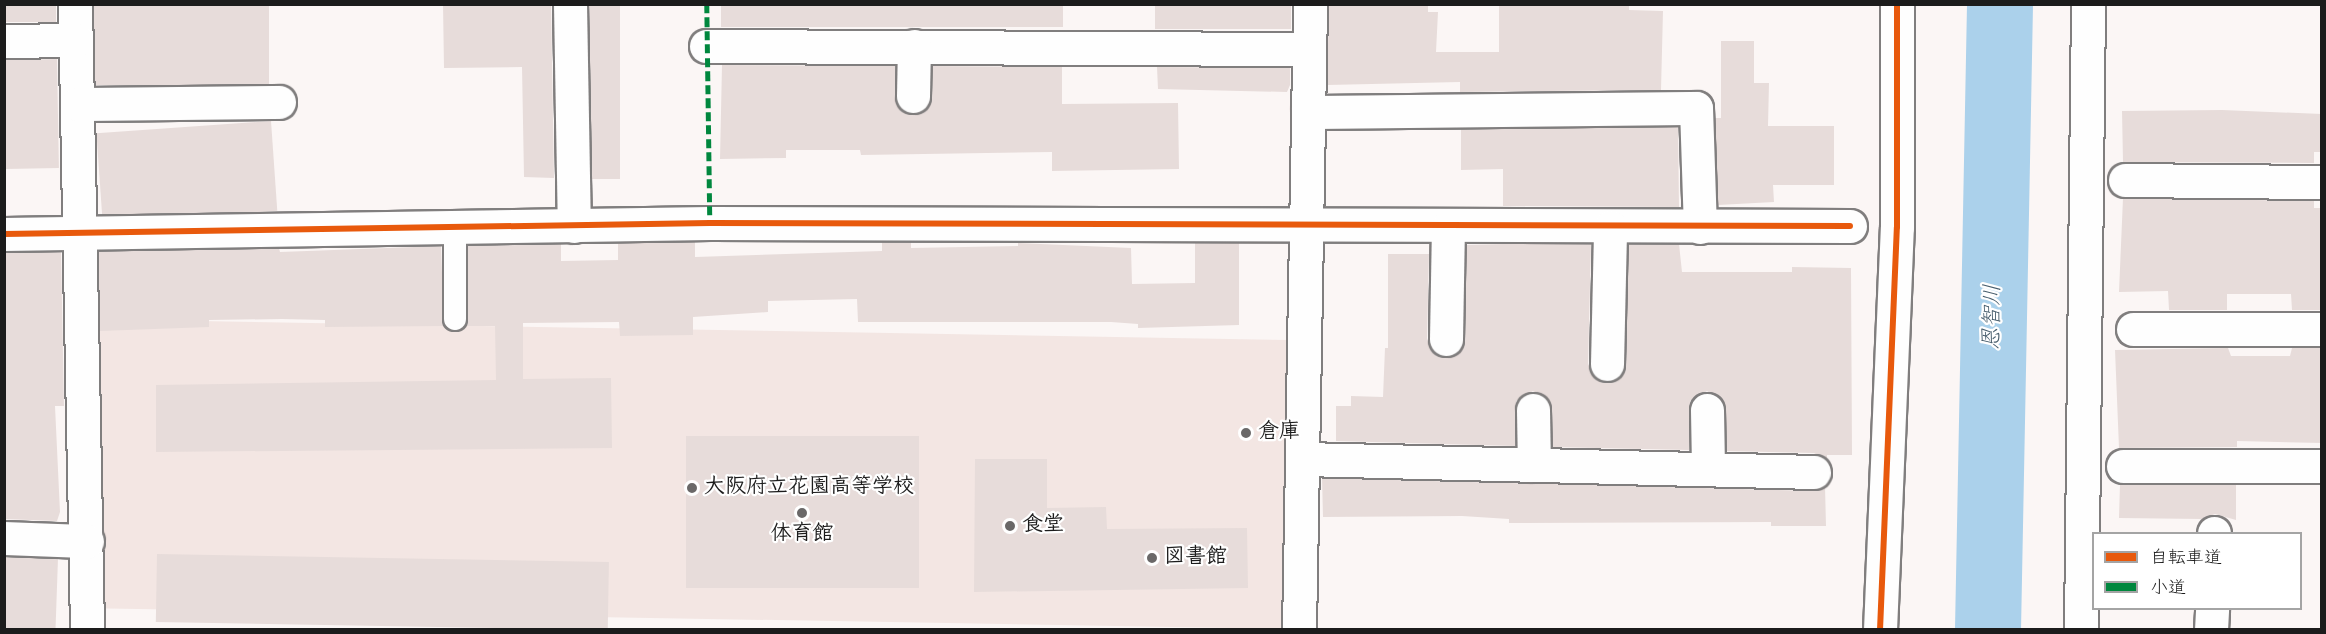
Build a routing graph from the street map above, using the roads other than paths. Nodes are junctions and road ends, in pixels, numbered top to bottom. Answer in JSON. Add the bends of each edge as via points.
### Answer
{"nodes":[{"id":1,"x":75,"y":4,"type":"edge"},
{"id":2,"x":570,"y":4,"type":"edge"},
{"id":3,"x":1310,"y":4,"type":"edge"},
{"id":4,"x":1897,"y":4,"type":"edge"},
{"id":5,"x":2088,"y":4,"type":"edge"},
{"id":6,"x":76,"y":40,"type":"junction"},
{"id":7,"x":4,"y":41,"type":"edge"},
{"id":8,"x":706,"y":46,"type":"dead end"},
{"id":9,"x":914,"y":46,"type":"junction"},
{"id":10,"x":1309,"y":49,"type":"junction"},
{"id":11,"x":914,"y":96,"type":"dead end"},
{"id":12,"x":279,"y":102,"type":"dead end"},
{"id":13,"x":78,"y":104,"type":"junction"},
{"id":14,"x":1308,"y":111,"type":"junction"},
{"id":15,"x":2125,"y":180,"type":"dead end"},
{"id":16,"x":2322,"y":182,"type":"edge"},
{"id":17,"x":574,"y":226,"type":"junction"},
{"id":18,"x":1700,"y":226,"type":"junction"},
{"id":19,"x":1850,"y":226,"type":"dead end"},
{"id":20,"x":455,"y":227,"type":"junction"},
{"id":21,"x":1307,"y":227,"type":"junction"},
{"id":22,"x":1448,"y":227,"type":"junction"},
{"id":23,"x":1610,"y":227,"type":"junction"},
{"id":24,"x":82,"y":232,"type":"junction"},
{"id":25,"x":4,"y":234,"type":"edge"},
{"id":26,"x":455,"y":319,"type":"dead end"},
{"id":27,"x":2133,"y":329,"type":"dead end"},
{"id":28,"x":2322,"y":329,"type":"edge"},
{"id":29,"x":1446,"y":339,"type":"dead end"},
{"id":30,"x":1607,"y":364,"type":"dead end"},
{"id":31,"x":1533,"y":410,"type":"dead end"},
{"id":32,"x":1707,"y":410,"type":"dead end"},
{"id":33,"x":1304,"y":459,"type":"junction"},
{"id":34,"x":1534,"y":465,"type":"junction"},
{"id":35,"x":2122,"y":466,"type":"dead end"},
{"id":36,"x":2322,"y":466,"type":"edge"},
{"id":37,"x":1708,"y":470,"type":"junction"},
{"id":38,"x":1814,"y":472,"type":"dead end"},
{"id":39,"x":4,"y":538,"type":"edge"},
{"id":40,"x":87,"y":541,"type":"junction"},
{"id":41,"x":2212,"y":610,"type":"edge"},
{"id":42,"x":87,"y":630,"type":"edge"},
{"id":43,"x":1299,"y":630,"type":"edge"},
{"id":44,"x":1880,"y":630,"type":"edge"},
{"id":45,"x":2081,"y":630,"type":"edge"},
{"id":46,"x":2211,"y":630,"type":"edge"}],
"edges":[{"from":1,"to":6,"type":"street"},
{"from":2,"to":17,"type":"street"},
{"from":3,"to":10,"type":"street"},
{"from":4,"to":44,"type":"street","via":[[1897,227]]},
{"from":5,"to":45,"type":"street"},
{"from":6,"to":7,"type":"street"},
{"from":6,"to":13,"type":"street"},
{"from":8,"to":9,"type":"street"},
{"from":9,"to":10,"type":"street"},
{"from":9,"to":11,"type":"street"},
{"from":10,"to":14,"type":"street"},
{"from":12,"to":13,"type":"street"},
{"from":13,"to":24,"type":"street"},
{"from":14,"to":18,"type":"street","via":[[1696,108]]},
{"from":14,"to":21,"type":"street"},
{"from":15,"to":16,"type":"street"},
{"from":17,"to":20,"type":"street"},
{"from":17,"to":21,"type":"street"},
{"from":18,"to":19,"type":"street"},
{"from":18,"to":23,"type":"street"},
{"from":20,"to":24,"type":"street"},
{"from":20,"to":26,"type":"lane"},
{"from":21,"to":22,"type":"street"},
{"from":21,"to":33,"type":"street"},
{"from":22,"to":23,"type":"street"},
{"from":22,"to":29,"type":"street"},
{"from":23,"to":30,"type":"street"},
{"from":24,"to":25,"type":"street"},
{"from":24,"to":40,"type":"street"},
{"from":27,"to":28,"type":"street"},
{"from":31,"to":34,"type":"street"},
{"from":32,"to":37,"type":"street"},
{"from":33,"to":34,"type":"street"},
{"from":33,"to":43,"type":"street"},
{"from":34,"to":37,"type":"street"},
{"from":35,"to":36,"type":"street"},
{"from":37,"to":38,"type":"street"},
{"from":39,"to":40,"type":"street"},
{"from":40,"to":42,"type":"street"},
{"from":41,"to":46,"type":"street"}]}
